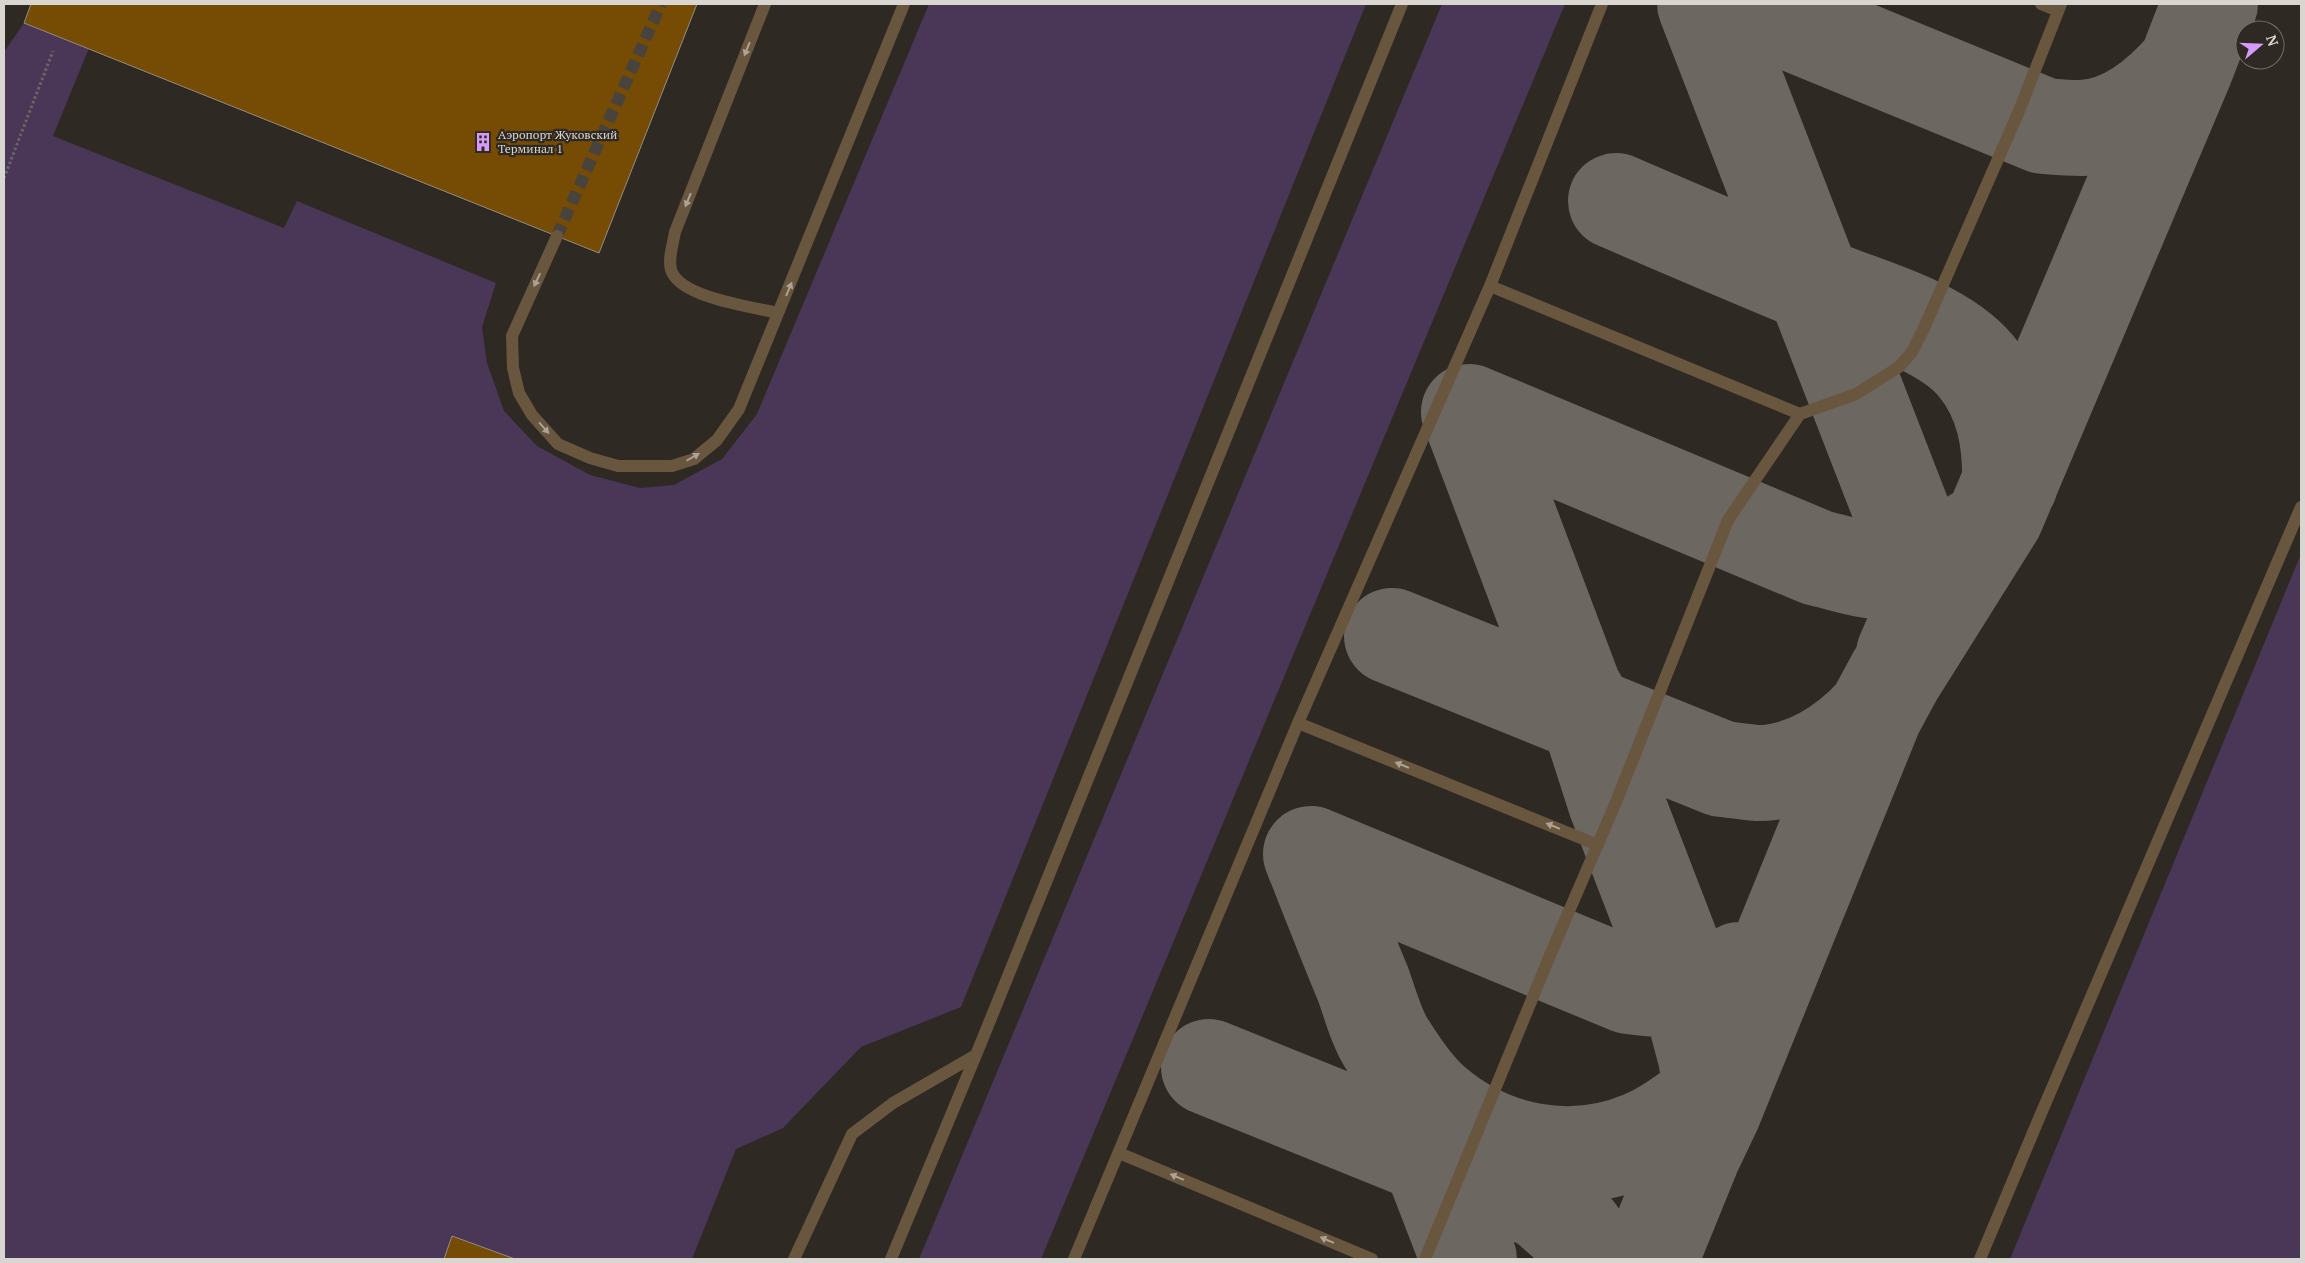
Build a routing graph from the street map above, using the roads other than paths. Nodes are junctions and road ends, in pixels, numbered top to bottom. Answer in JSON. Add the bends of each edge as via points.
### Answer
{"nodes":[{"id":1,"x":765,"y":4,"type":"edge"},
{"id":2,"x":904,"y":4,"type":"edge"},
{"id":3,"x":1402,"y":4,"type":"edge"},
{"id":4,"x":1602,"y":4,"type":"edge"},
{"id":5,"x":2041,"y":4,"type":"edge"},
{"id":6,"x":2060,"y":7,"type":"edge"},
{"id":7,"x":557,"y":236,"type":"tunnel mouth"},
{"id":8,"x":1490,"y":286,"type":"junction"},
{"id":9,"x":778,"y":313,"type":"junction"},
{"id":10,"x":1800,"y":414,"type":"junction"},
{"id":11,"x":2301,"y":508,"type":"edge"},
{"id":12,"x":1298,"y":722,"type":"junction"},
{"id":13,"x":1598,"y":845,"type":"junction"},
{"id":14,"x":976,"y":1055,"type":"junction"},
{"id":15,"x":1120,"y":1153,"type":"junction"},
{"id":16,"x":794,"y":1259,"type":"edge"},
{"id":17,"x":891,"y":1259,"type":"edge"},
{"id":18,"x":1074,"y":1259,"type":"edge"},
{"id":19,"x":1372,"y":1259,"type":"edge"},
{"id":20,"x":1425,"y":1259,"type":"edge"},
{"id":21,"x":1980,"y":1259,"type":"edge"}],
"edges":[{"from":1,"to":9,"type":"lane","one_way":true,"via":[[675,232],[670,253],[671,270],[680,284],[697,293]]},
{"from":9,"to":2,"type":"lane","one_way":true},
{"from":3,"to":14,"type":"lane"},
{"from":4,"to":8,"type":"lane"},
{"from":5,"to":6,"type":"lane"},
{"from":6,"to":10,"type":"lane","via":[[2019,111],[1912,352],[1898,367],[1856,394]]},
{"from":7,"to":9,"type":"lane","one_way":true,"via":[[512,336],[513,368],[519,393],[532,415],[558,444],[590,458],[618,466],[672,466],[694,459],[717,440],[739,409]]},
{"from":8,"to":10,"type":"lane"},
{"from":8,"to":12,"type":"lane"},
{"from":10,"to":13,"type":"lane","via":[[1728,520]]},
{"from":11,"to":21,"type":"lane"},
{"from":13,"to":12,"type":"lane","one_way":true},
{"from":12,"to":15,"type":"lane"},
{"from":13,"to":20,"type":"lane"},
{"from":14,"to":16,"type":"lane","via":[[893,1103],[852,1134]]},
{"from":14,"to":17,"type":"lane"},
{"from":15,"to":18,"type":"lane"},
{"from":19,"to":15,"type":"lane","one_way":true}]}
